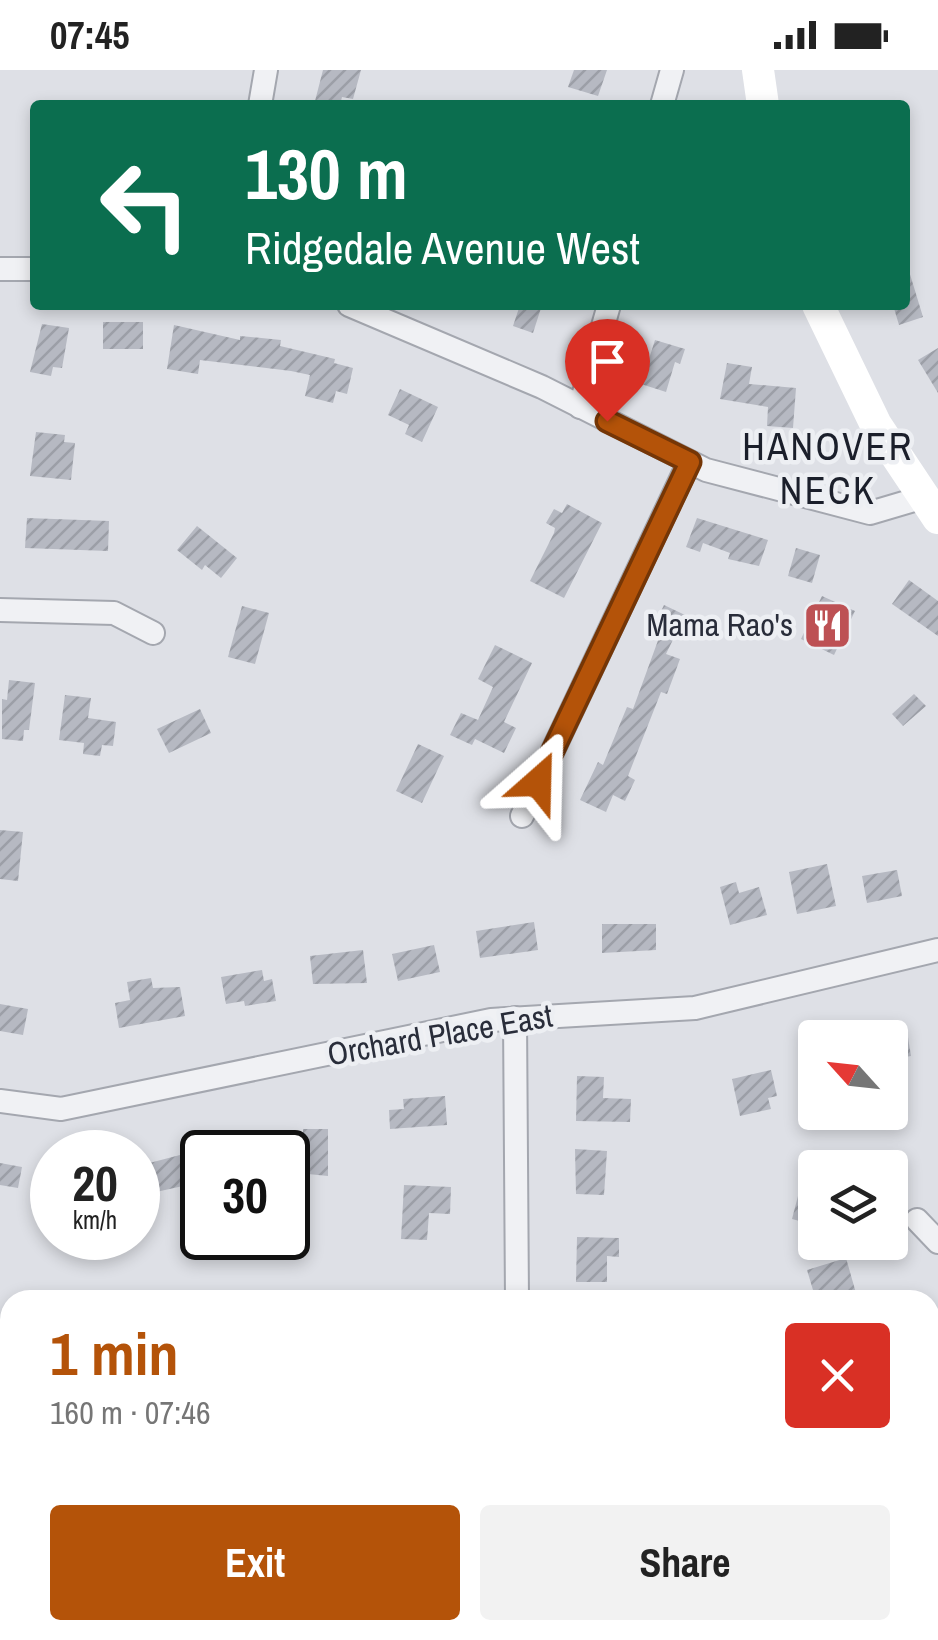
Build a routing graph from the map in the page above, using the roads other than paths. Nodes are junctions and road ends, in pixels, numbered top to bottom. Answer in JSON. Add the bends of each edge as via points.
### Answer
{"nodes":[{"id":1,"x":266,"y":70,"type":"edge"},
{"id":2,"x":672,"y":70,"type":"edge"},
{"id":3,"x":758,"y":70,"type":"edge"},
{"id":4,"x":261,"y":100,"type":"edge"},
{"id":5,"x":663,"y":100,"type":"edge"},
{"id":6,"x":762,"y":100,"type":"edge"},
{"id":7,"x":0,"y":269,"type":"edge"},
{"id":8,"x":30,"y":269,"type":"edge"},
{"id":9,"x":360,"y":310,"type":"edge"},
{"id":10,"x":608,"y":310,"type":"edge"},
{"id":11,"x":820,"y":310,"type":"edge"},
{"id":12,"x":580,"y":407,"type":"junction"},
{"id":13,"x":690,"y":462,"type":"junction"},
{"id":14,"x":931,"y":507,"type":"edge"},
{"id":15,"x":0,"y":610,"type":"edge"},
{"id":16,"x":152,"y":633,"type":"dead end"},
{"id":17,"x":522,"y":816,"type":"dead end"},
{"id":18,"x":938,"y":950,"type":"edge"},
{"id":19,"x":515,"y":1018,"type":"junction"},
{"id":20,"x":0,"y":1101,"type":"edge"},
{"id":21,"x":917,"y":1220,"type":"dead end"},
{"id":22,"x":938,"y":1242,"type":"edge"},
{"id":23,"x":516,"y":1290,"type":"edge"}],
"edges":[{"from":1,"to":4,"type":"street"},
{"from":2,"to":5,"type":"street"},
{"from":3,"to":6,"type":"main road"},
{"from":7,"to":8,"type":"street"},
{"from":9,"to":12,"type":"street"},
{"from":10,"to":12,"type":"street"},
{"from":11,"to":14,"type":"main road","via":[[848,376]]},
{"from":12,"to":13,"type":"street"},
{"from":13,"to":14,"type":"street","via":[[799,498],[870,512]]},
{"from":13,"to":17,"type":"street"},
{"from":15,"to":16,"type":"street","via":[[114,613]]},
{"from":18,"to":19,"type":"street","name":"Orchard Place East","via":[[695,1008]]},
{"from":19,"to":20,"type":"street","name":"Orchard Place East","via":[[61,1110]]},
{"from":19,"to":23,"type":"street"},
{"from":21,"to":22,"type":"street"}]}
